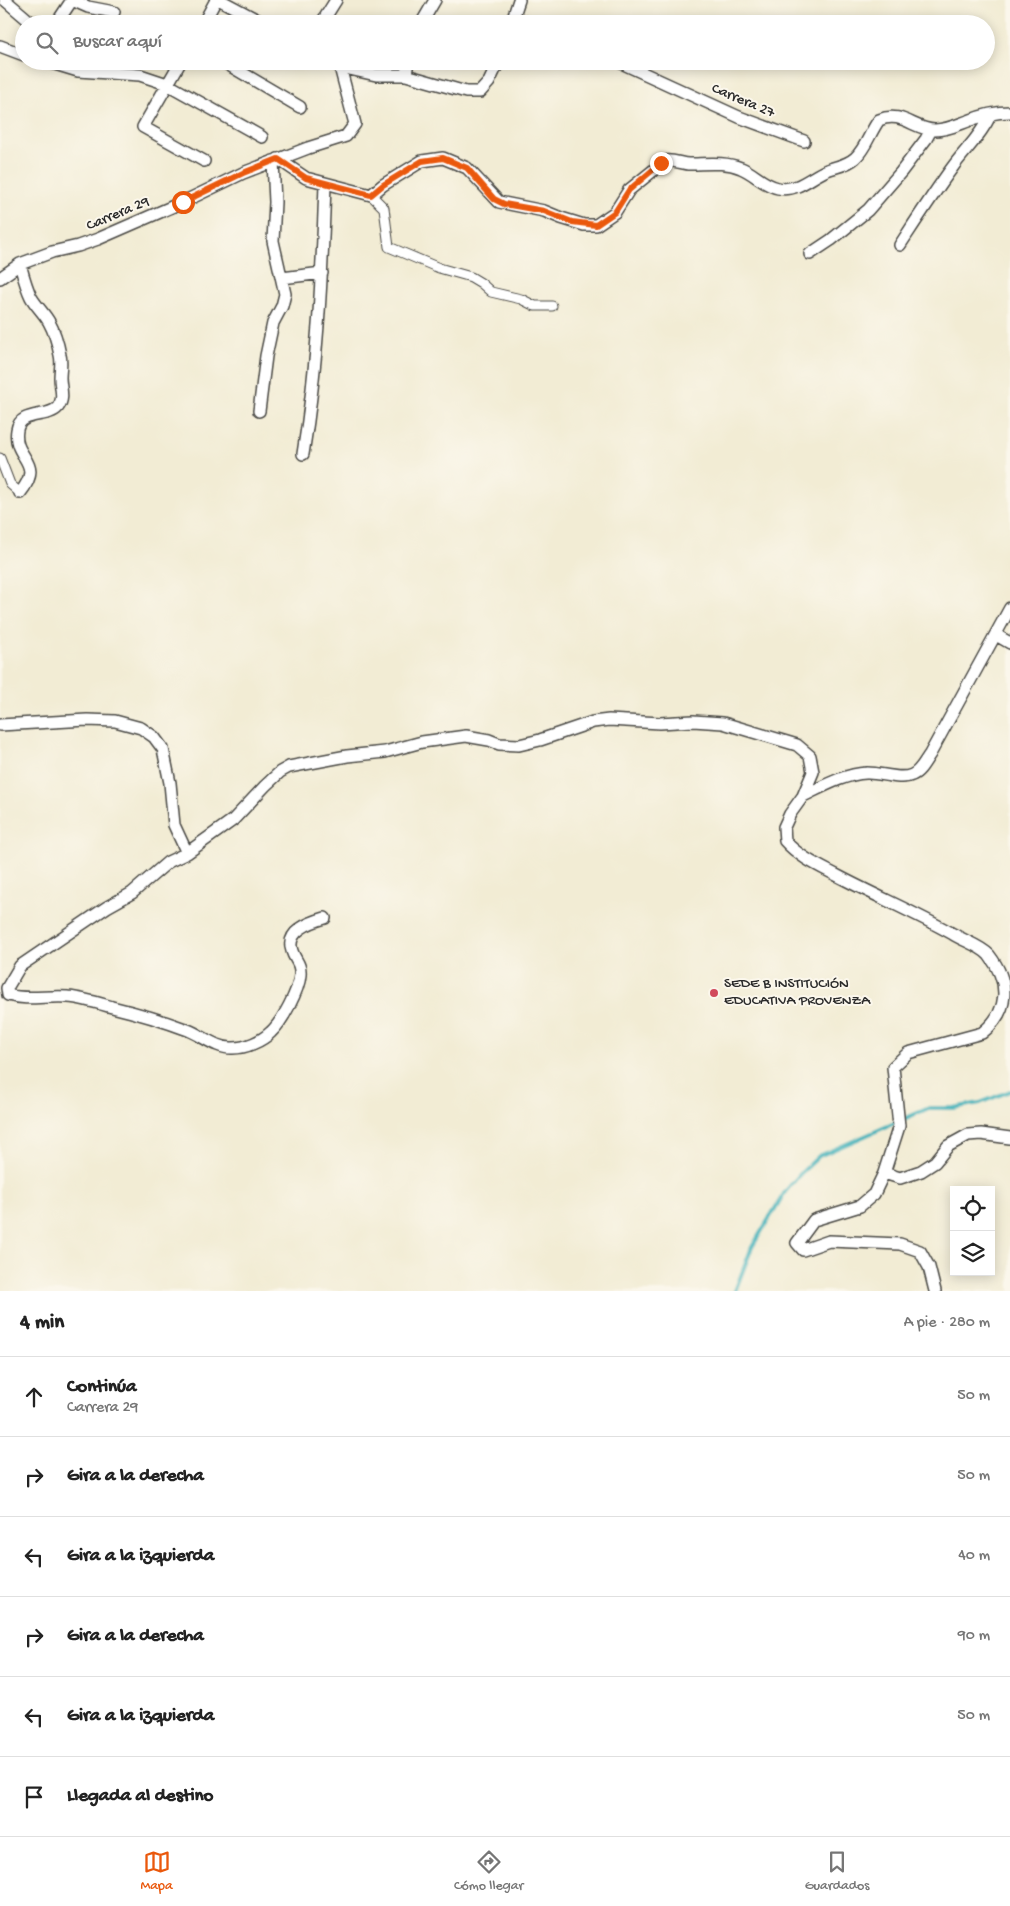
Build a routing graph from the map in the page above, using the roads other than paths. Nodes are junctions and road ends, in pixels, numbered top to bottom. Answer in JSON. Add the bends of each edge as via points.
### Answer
{"nodes":[{"id":1,"x":5,"y":0,"type":"edge"},
{"id":2,"x":72,"y":0,"type":"edge"},
{"id":3,"x":218,"y":0,"type":"edge"},
{"id":4,"x":336,"y":0,"type":"edge"},
{"id":5,"x":435,"y":0,"type":"edge"},
{"id":6,"x":519,"y":0,"type":"edge"},
{"id":7,"x":114,"y":12,"type":"dead end"},
{"id":8,"x":22,"y":15,"type":"edge"},
{"id":9,"x":62,"y":15,"type":"edge"},
{"id":10,"x":209,"y":15,"type":"edge"},
{"id":11,"x":247,"y":15,"type":"edge"},
{"id":12,"x":327,"y":15,"type":"edge"},
{"id":13,"x":426,"y":15,"type":"edge"},
{"id":14,"x":514,"y":15,"type":"edge"},
{"id":15,"x":0,"y":46,"type":"edge"},
{"id":16,"x":15,"y":51,"type":"edge"},
{"id":17,"x":75,"y":70,"type":"edge"},
{"id":18,"x":176,"y":70,"type":"edge"},
{"id":19,"x":237,"y":70,"type":"edge"},
{"id":20,"x":338,"y":70,"type":"edge"},
{"id":21,"x":358,"y":70,"type":"edge"},
{"id":22,"x":407,"y":70,"type":"edge"},
{"id":23,"x":495,"y":70,"type":"edge"},
{"id":24,"x":637,"y":70,"type":"edge"},
{"id":25,"x":406,"y":75,"type":"junction"},
{"id":26,"x":167,"y":84,"type":"junction"},
{"id":27,"x":300,"y":107,"type":"dead end"},
{"id":28,"x":1010,"y":112,"type":"edge"},
{"id":29,"x":990,"y":116,"type":"junction"},
{"id":30,"x":931,"y":130,"type":"junction"},
{"id":31,"x":262,"y":137,"type":"dead end"},
{"id":32,"x":804,"y":142,"type":"dead end"},
{"id":33,"x":275,"y":160,"type":"junction"},
{"id":34,"x":204,"y":161,"type":"dead end"},
{"id":35,"x":325,"y":184,"type":"junction"},
{"id":36,"x":371,"y":195,"type":"junction"},
{"id":37,"x":900,"y":245,"type":"dead end"},
{"id":38,"x":810,"y":254,"type":"dead end"},
{"id":39,"x":20,"y":264,"type":"junction"},
{"id":40,"x":322,"y":273,"type":"junction"},
{"id":41,"x":0,"y":278,"type":"edge"},
{"id":42,"x":282,"y":278,"type":"junction"},
{"id":43,"x":552,"y":306,"type":"dead end"},
{"id":44,"x":259,"y":411,"type":"dead end"},
{"id":45,"x":303,"y":454,"type":"dead end"},
{"id":46,"x":0,"y":458,"type":"edge"},
{"id":47,"x":20,"y":493,"type":"joint"},
{"id":48,"x":1010,"y":608,"type":"edge"},
{"id":49,"x":996,"y":635,"type":"junction"},
{"id":50,"x":1010,"y":644,"type":"edge"},
{"id":51,"x":0,"y":725,"type":"edge"},
{"id":52,"x":804,"y":796,"type":"junction"},
{"id":53,"x":187,"y":853,"type":"junction"},
{"id":54,"x":325,"y":918,"type":"dead end"},
{"id":55,"x":1010,"y":1138,"type":"edge"},
{"id":56,"x":884,"y":1173,"type":"junction"},
{"id":57,"x":935,"y":1291,"type":"edge"}],
"edges":[{"from":1,"to":8,"type":"street"},
{"from":2,"to":7,"type":"street","via":[[94,9]]},
{"from":2,"to":9,"type":"street"},
{"from":3,"to":10,"type":"street"},
{"from":3,"to":11,"type":"street"},
{"from":4,"to":12,"type":"street"},
{"from":5,"to":13,"type":"street"},
{"from":6,"to":14,"type":"street"},
{"from":15,"to":16,"type":"street"},
{"from":17,"to":26,"type":"street","via":[[140,75]]},
{"from":18,"to":26,"type":"street"},
{"from":19,"to":27,"type":"street"},
{"from":20,"to":33,"type":"street","name":"Carrera 29","via":[[355,124],[351,131],[346,136]]},
{"from":21,"to":25,"type":"street","via":[[376,75]]},
{"from":22,"to":25,"type":"street"},
{"from":23,"to":25,"type":"street","via":[[480,92],[466,92]]},
{"from":24,"to":32,"type":"street","name":"Carrera 27","via":[[739,117]]},
{"from":26,"to":31,"type":"street"},
{"from":26,"to":34,"type":"street","via":[[143,127]]},
{"from":28,"to":29,"type":"street"},
{"from":29,"to":30,"type":"street","via":[[942,130]]},
{"from":29,"to":37,"type":"street","via":[[982,132],[953,166]]},
{"from":30,"to":36,"type":"street","via":[[901,118],[879,120],[862,150],[845,165],[828,169],[791,188],[769,185],[732,164],[665,161],[629,190],[615,212],[596,225],[504,204],[494,199],[467,168],[443,158],[422,161]]},
{"from":30,"to":38,"type":"street","via":[[868,210]]},
{"from":33,"to":35,"type":"street","via":[[306,178]]},
{"from":33,"to":39,"type":"street","name":"Carrera 29","via":[[98,239]]},
{"from":33,"to":42,"type":"street","via":[[273,241]]},
{"from":35,"to":36,"type":"street"},
{"from":35,"to":40,"type":"street"},
{"from":36,"to":43,"type":"street","via":[[384,208],[389,247],[470,277],[491,292],[535,306]]},
{"from":39,"to":41,"type":"street","name":"Carrera 29"},
{"from":39,"to":47,"type":"street","via":[[31,297],[50,323],[55,337],[62,390],[62,401],[56,409],[23,420],[17,428],[16,438],[30,468],[30,478]]},
{"from":40,"to":42,"type":"street"},
{"from":40,"to":45,"type":"street","via":[[312,400]]},
{"from":42,"to":44,"type":"street","via":[[285,294],[272,323]]},
{"from":46,"to":47,"type":"street","via":[[10,484]]},
{"from":48,"to":49,"type":"street"},
{"from":49,"to":50,"type":"street"},
{"from":49,"to":52,"type":"street","via":[[930,754],[912,775],[898,777],[865,773],[828,784]]},
{"from":51,"to":53,"type":"street","via":[[87,720],[115,721],[141,728],[163,749],[174,825]]},
{"from":52,"to":53,"type":"street","via":[[814,772],[810,756],[797,745],[723,723],[609,720],[519,745],[466,736],[289,768],[265,786],[234,820]]},
{"from":52,"to":56,"type":"street","via":[[784,827],[785,841],[793,850],[988,954],[1000,968],[1007,989],[1005,1008],[982,1033],[908,1053],[893,1067],[899,1126]]},
{"from":53,"to":54,"type":"street","via":[[168,862],[132,893],[20,966],[7,988],[8,995],[17,998],[68,997],[114,1007],[233,1048],[254,1043],[271,1032],[283,1017],[300,977],[300,963],[292,951],[292,938],[309,923]]},
{"from":55,"to":56,"type":"street","via":[[968,1135],[948,1146],[935,1162],[921,1170],[900,1178]]},
{"from":56,"to":57,"type":"street","via":[[874,1194],[860,1206],[814,1220],[797,1243],[803,1250],[830,1241],[900,1244],[920,1251],[929,1267]]}]}
